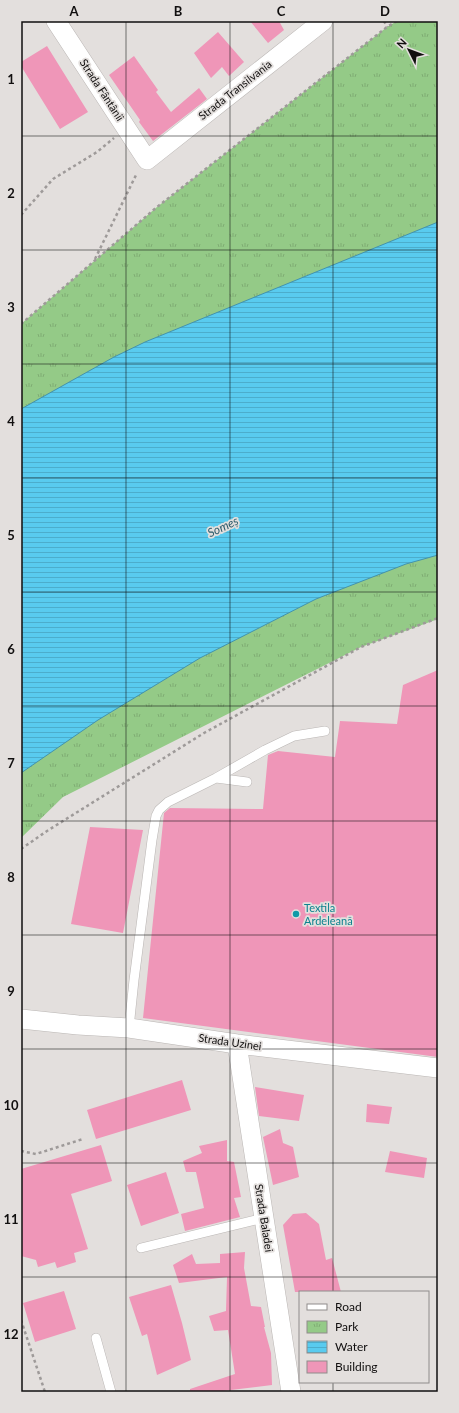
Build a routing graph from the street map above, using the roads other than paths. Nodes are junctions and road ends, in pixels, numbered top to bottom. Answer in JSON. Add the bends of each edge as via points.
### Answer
{"nodes":[{"id":1,"x":56,"y":21,"type":"edge"},
{"id":2,"x":323,"y":21,"type":"edge"},
{"id":3,"x":143,"y":165,"type":"joint"},
{"id":4,"x":325,"y":731,"type":"dead end"},
{"id":5,"x":216,"y":778,"type":"junction"},
{"id":6,"x":248,"y":782,"type":"dead end"},
{"id":7,"x":21,"y":1018,"type":"edge"},
{"id":8,"x":129,"y":1028,"type":"junction"},
{"id":9,"x":238,"y":1044,"type":"junction"},
{"id":10,"x":438,"y":1068,"type":"edge"},
{"id":11,"x":264,"y":1218,"type":"junction"},
{"id":12,"x":141,"y":1248,"type":"dead end"},
{"id":13,"x":96,"y":1338,"type":"dead end"},
{"id":14,"x":111,"y":1392,"type":"edge"},
{"id":15,"x":290,"y":1392,"type":"edge"}],
"edges":[{"from":1,"to":3,"type":"street","name":"Strada Fântânii","via":[[126,127]]},
{"from":2,"to":3,"type":"street","name":"Strada Transilvania"},
{"from":4,"to":5,"type":"lane","via":[[294,736]]},
{"from":5,"to":6,"type":"lane"},
{"from":5,"to":8,"type":"lane","via":[[168,802],[156,816]]},
{"from":7,"to":8,"type":"street","name":"Strada Uzinei"},
{"from":8,"to":9,"type":"street","name":"Strada Uzinei"},
{"from":9,"to":10,"type":"street","name":"Strada Uzinei"},
{"from":9,"to":11,"type":"street","name":"Strada Baladei"},
{"from":11,"to":12,"type":"lane"},
{"from":11,"to":15,"type":"street","name":"Strada Baladei"},
{"from":13,"to":14,"type":"lane"}]}
